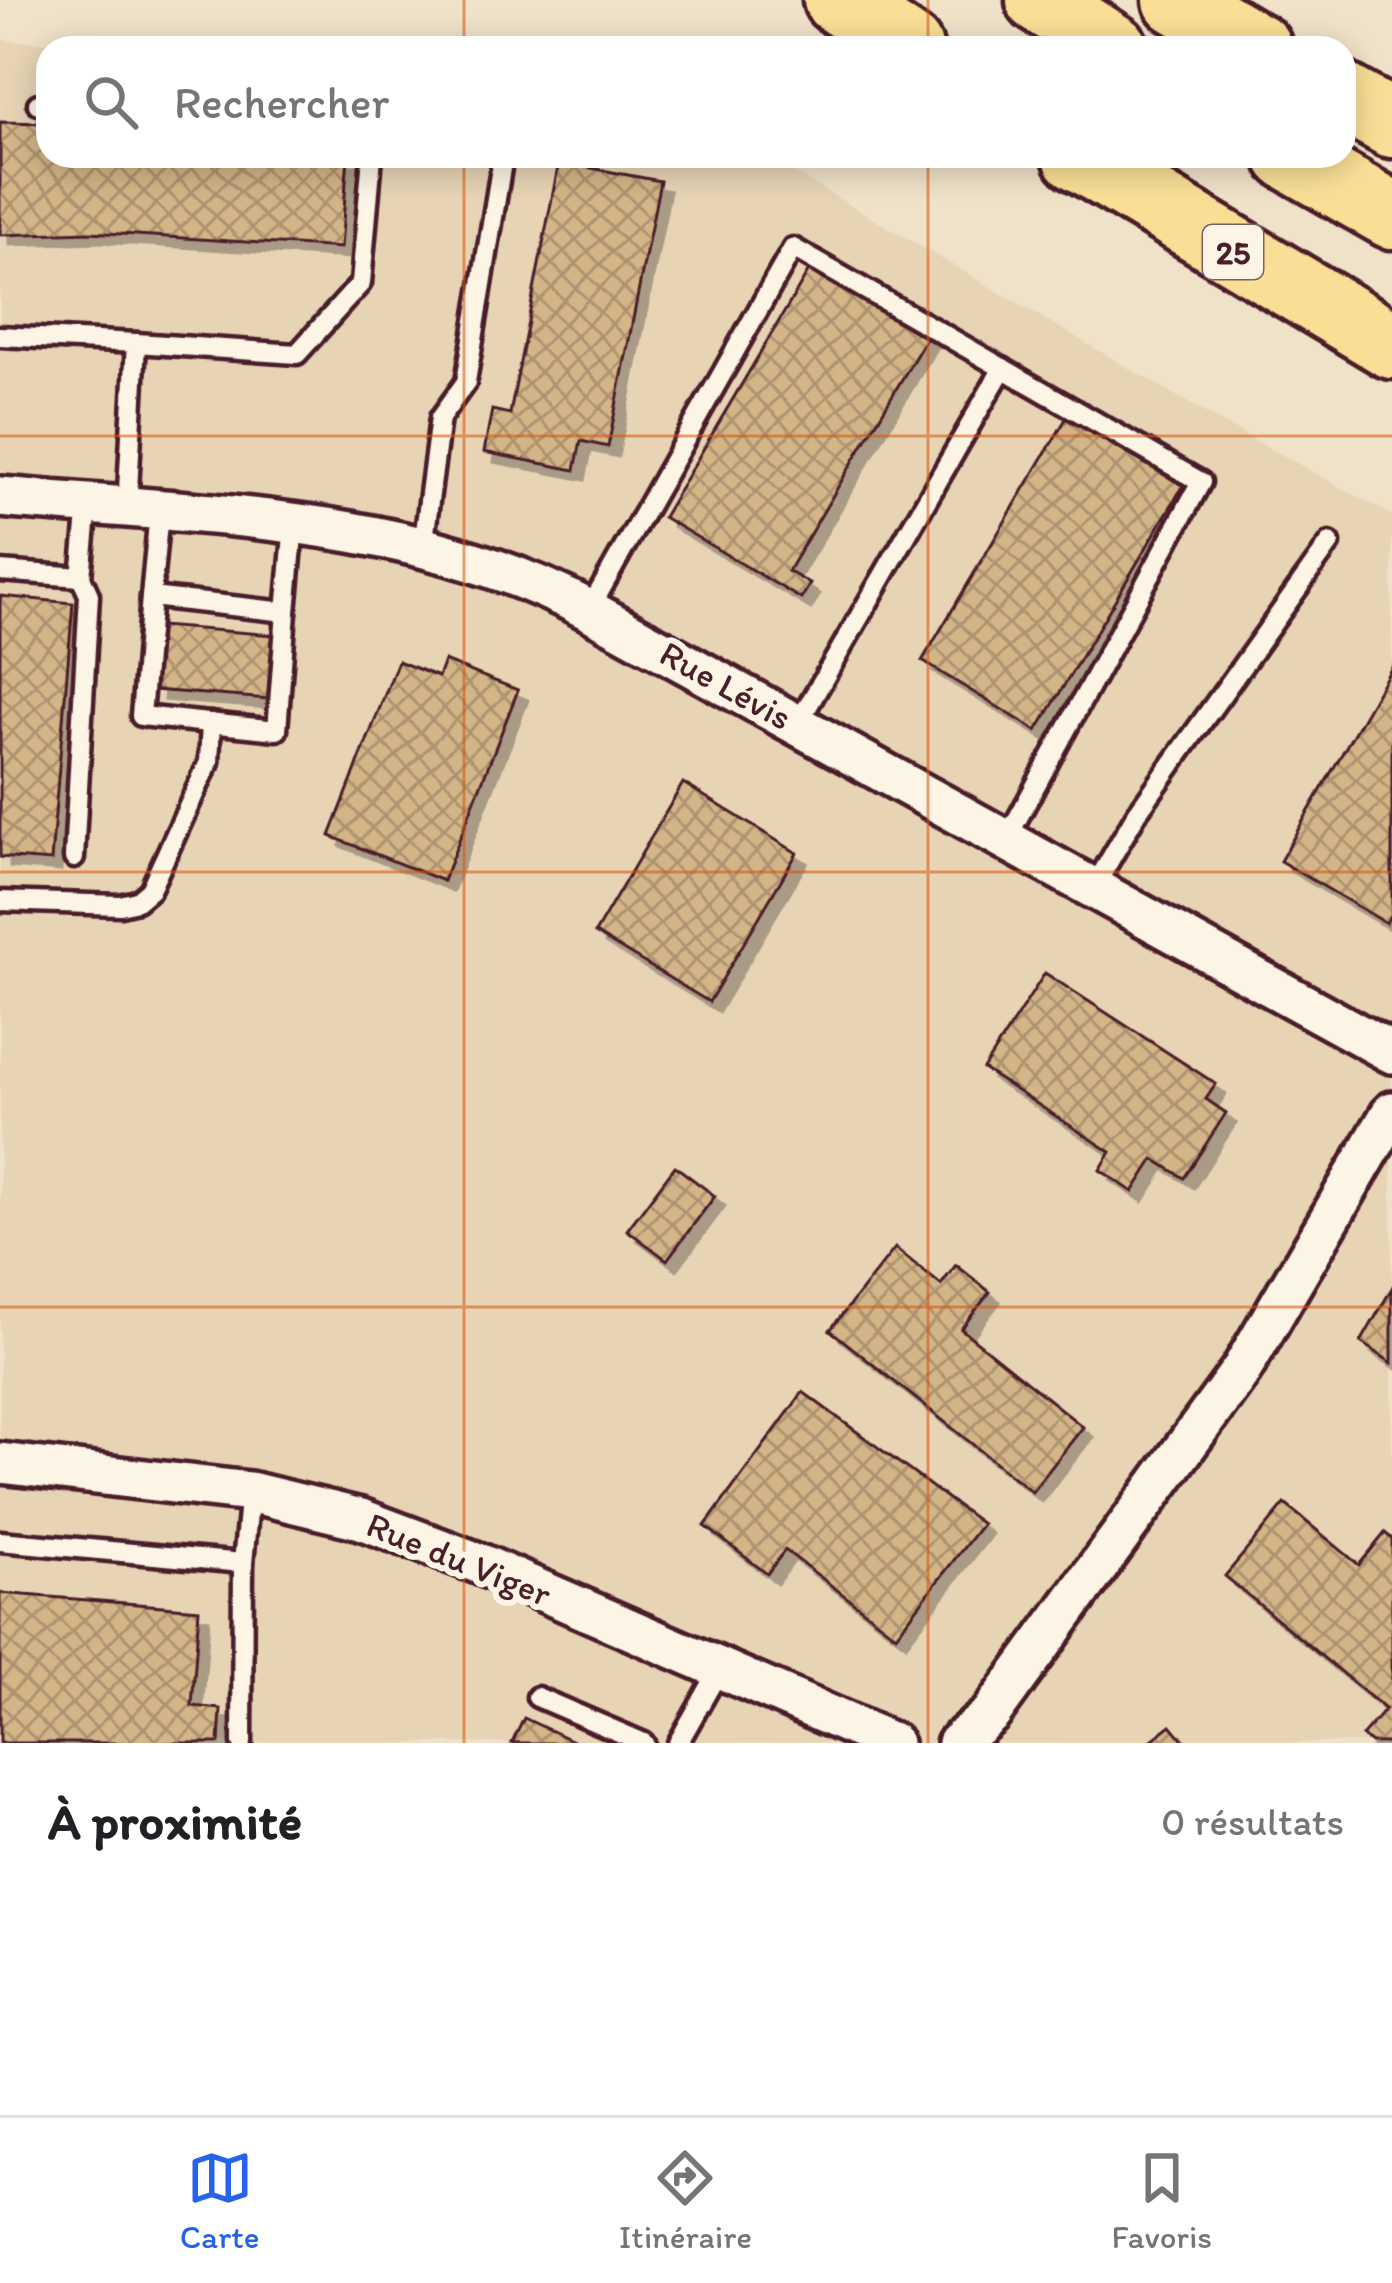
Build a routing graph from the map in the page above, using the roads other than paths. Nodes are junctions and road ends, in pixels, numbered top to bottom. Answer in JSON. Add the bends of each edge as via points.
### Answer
{"nodes":[{"id":1,"x":837,"y":0,"type":"edge"},
{"id":2,"x":1040,"y":0,"type":"edge"},
{"id":3,"x":1177,"y":0,"type":"edge"},
{"id":4,"x":891,"y":36,"type":"edge"},
{"id":5,"x":1096,"y":36,"type":"edge"},
{"id":6,"x":1238,"y":36,"type":"edge"},
{"id":7,"x":1356,"y":104,"type":"edge"},
{"id":8,"x":1392,"y":124,"type":"edge"},
{"id":9,"x":371,"y":168,"type":"edge"},
{"id":10,"x":501,"y":168,"type":"edge"},
{"id":11,"x":1096,"y":168,"type":"edge"},
{"id":12,"x":1310,"y":168,"type":"edge"},
{"id":13,"x":1392,"y":214,"type":"edge"},
{"id":14,"x":0,"y":336,"type":"edge"},
{"id":15,"x":136,"y":343,"type":"junction"},
{"id":16,"x":1392,"y":345,"type":"edge"},
{"id":17,"x":1003,"y":368,"type":"junction"},
{"id":18,"x":0,"y":497,"type":"edge"},
{"id":19,"x":125,"y":508,"type":"junction"},
{"id":20,"x":294,"y":524,"type":"junction"},
{"id":21,"x":1330,"y":543,"type":"dead end"},
{"id":22,"x":423,"y":547,"type":"junction"},
{"id":23,"x":0,"y":571,"type":"edge"},
{"id":24,"x":81,"y":577,"type":"junction"},
{"id":25,"x":151,"y":597,"type":"junction"},
{"id":26,"x":589,"y":610,"type":"junction"},
{"id":27,"x":286,"y":612,"type":"junction"},
{"id":28,"x":211,"y":723,"type":"junction"},
{"id":29,"x":797,"y":724,"type":"junction"},
{"id":30,"x":1006,"y":840,"type":"junction"},
{"id":31,"x":74,"y":858,"type":"dead end"},
{"id":32,"x":1094,"y":889,"type":"junction"},
{"id":33,"x":0,"y":901,"type":"edge"},
{"id":34,"x":1392,"y":1053,"type":"edge"},
{"id":35,"x":1392,"y":1112,"type":"edge"},
{"id":36,"x":0,"y":1462,"type":"edge"},
{"id":37,"x":250,"y":1492,"type":"junction"},
{"id":38,"x":0,"y":1541,"type":"edge"},
{"id":39,"x":243,"y":1563,"type":"junction"},
{"id":40,"x":720,"y":1670,"type":"junction"},
{"id":41,"x":537,"y":1696,"type":"dead end"},
{"id":42,"x":242,"y":1743,"type":"edge"},
{"id":43,"x":644,"y":1743,"type":"edge"},
{"id":44,"x":678,"y":1743,"type":"edge"},
{"id":45,"x":892,"y":1743,"type":"edge"},
{"id":46,"x":957,"y":1743,"type":"edge"}],
"edges":[{"from":1,"to":4,"type":"highway"},
{"from":2,"to":5,"type":"highway"},
{"from":3,"to":6,"type":"highway"},
{"from":7,"to":8,"type":"highway"},
{"from":9,"to":15,"type":"lane","via":[[362,283],[297,354]]},
{"from":10,"to":22,"type":"lane","via":[[466,382],[440,418]]},
{"from":11,"to":16,"type":"highway","number":"25"},
{"from":12,"to":13,"type":"highway"},
{"from":14,"to":15,"type":"lane"},
{"from":15,"to":19,"type":"lane"},
{"from":17,"to":26,"type":"lane","via":[[793,248]]},
{"from":17,"to":29,"type":"lane"},
{"from":17,"to":30,"type":"lane","via":[[1201,482]]},
{"from":18,"to":19,"type":"street","name":"Rue Lévis"},
{"from":19,"to":20,"type":"street","name":"Rue Lévis"},
{"from":19,"to":24,"type":"lane"},
{"from":19,"to":25,"type":"lane"},
{"from":20,"to":22,"type":"street","name":"Rue Lévis"},
{"from":20,"to":27,"type":"lane"},
{"from":21,"to":32,"type":"lane","via":[[1137,814]]},
{"from":22,"to":26,"type":"street","name":"Rue Lévis","via":[[525,579]]},
{"from":23,"to":24,"type":"lane"},
{"from":24,"to":31,"type":"lane","via":[[88,595]]},
{"from":25,"to":27,"type":"lane"},
{"from":25,"to":28,"type":"lane","via":[[141,716]]},
{"from":26,"to":29,"type":"street","name":"Rue Lévis"},
{"from":27,"to":28,"type":"lane","via":[[278,730]]},
{"from":28,"to":33,"type":"lane","via":[[209,762],[150,890],[137,901]]},
{"from":29,"to":30,"type":"street","name":"Rue Lévis"},
{"from":30,"to":32,"type":"street","name":"Rue Lévis"},
{"from":32,"to":34,"type":"street","name":"Rue Lévis"},
{"from":35,"to":46,"type":"street","via":[[1222,1398],[991,1714]]},
{"from":36,"to":37,"type":"street","name":"Rue du Viger"},
{"from":37,"to":39,"type":"lane"},
{"from":37,"to":40,"type":"street","name":"Rue du Viger","via":[[431,1544]]},
{"from":38,"to":39,"type":"lane"},
{"from":39,"to":42,"type":"lane"},
{"from":40,"to":44,"type":"lane"},
{"from":40,"to":45,"type":"street","name":"Rue du Viger"},
{"from":41,"to":43,"type":"lane"}]}
